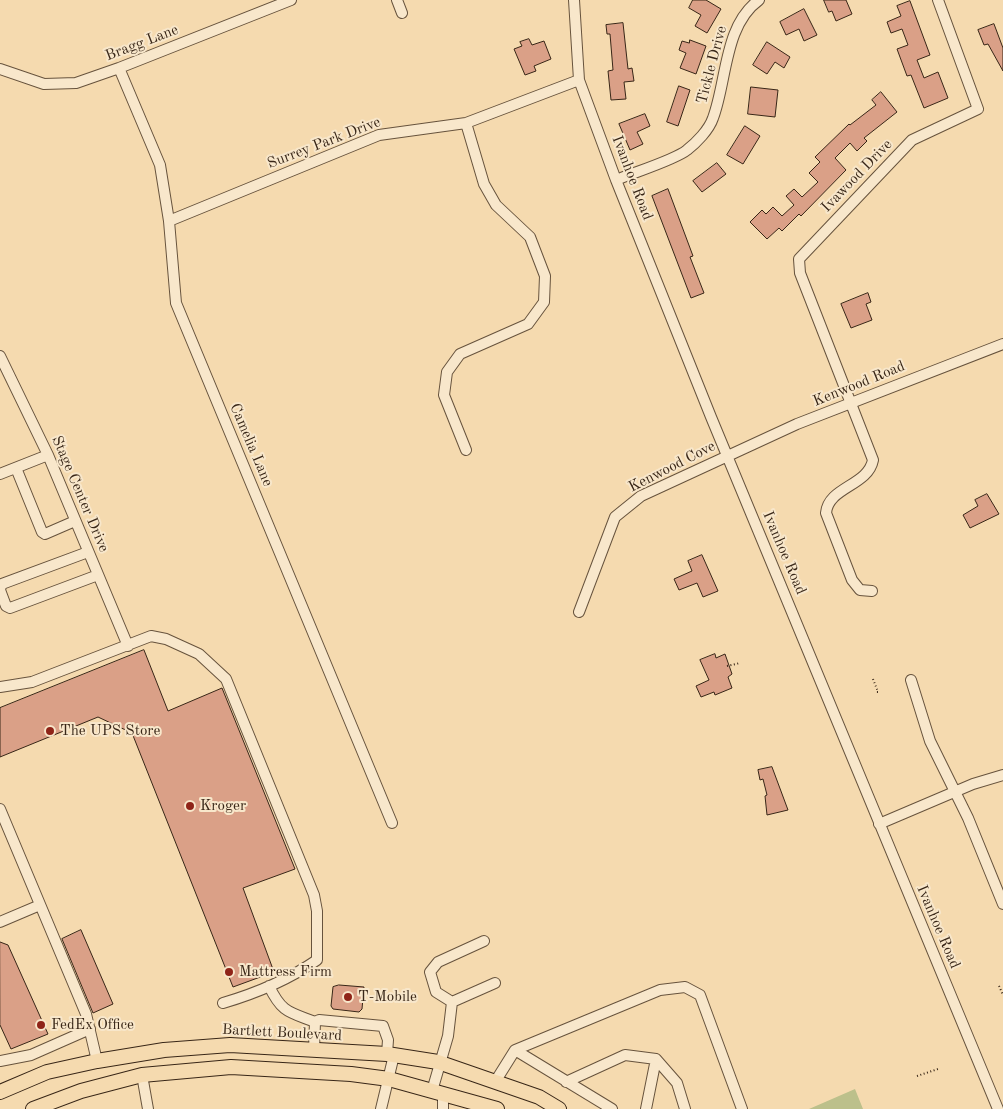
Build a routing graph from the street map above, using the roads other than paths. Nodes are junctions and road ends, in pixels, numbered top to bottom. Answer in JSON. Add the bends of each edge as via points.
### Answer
{"nodes":[{"id":1,"x":290,"y":0,"type":"edge"},
{"id":2,"x":397,"y":0,"type":"edge"},
{"id":3,"x":574,"y":0,"type":"edge"},
{"id":4,"x":759,"y":0,"type":"edge"},
{"id":5,"x":938,"y":0,"type":"edge"},
{"id":6,"x":402,"y":13,"type":"dead end"},
{"id":7,"x":119,"y":68,"type":"junction"},
{"id":8,"x":0,"y":69,"type":"edge"},
{"id":9,"x":579,"y":80,"type":"junction"},
{"id":10,"x":466,"y":123,"type":"junction"},
{"id":11,"x":616,"y":180,"type":"junction"},
{"id":12,"x":170,"y":221,"type":"junction"},
{"id":13,"x":1003,"y":344,"type":"edge"},
{"id":14,"x":0,"y":356,"type":"edge"},
{"id":15,"x":851,"y":402,"type":"junction"},
{"id":16,"x":466,"y":450,"type":"dead end"},
{"id":17,"x":48,"y":455,"type":"junction"},
{"id":18,"x":728,"y":456,"type":"junction"},
{"id":19,"x":16,"y":468,"type":"junction"},
{"id":20,"x":0,"y":474,"type":"edge"},
{"id":21,"x":75,"y":521,"type":"junction"},
{"id":22,"x":88,"y":552,"type":"junction"},
{"id":23,"x":98,"y":575,"type":"junction"},
{"id":24,"x":0,"y":589,"type":"edge"},
{"id":25,"x":872,"y":591,"type":"dead end"},
{"id":26,"x":579,"y":612,"type":"dead end"},
{"id":27,"x":128,"y":646,"type":"junction"},
{"id":28,"x":911,"y":680,"type":"dead end"},
{"id":29,"x":0,"y":687,"type":"edge"},
{"id":30,"x":1003,"y":775,"type":"edge"},
{"id":31,"x":954,"y":791,"type":"junction"},
{"id":32,"x":0,"y":809,"type":"edge"},
{"id":33,"x":392,"y":823,"type":"dead end"},
{"id":34,"x":879,"y":824,"type":"junction"},
{"id":35,"x":1003,"y":904,"type":"edge"},
{"id":36,"x":40,"y":905,"type":"junction"},
{"id":37,"x":0,"y":922,"type":"edge"},
{"id":38,"x":484,"y":941,"type":"dead end"},
{"id":39,"x":495,"y":983,"type":"dead end"},
{"id":40,"x":269,"y":986,"type":"junction"},
{"id":41,"x":452,"y":1002,"type":"junction"},
{"id":42,"x":223,"y":1003,"type":"dead end"},
{"id":43,"x":316,"y":1022,"type":"junction"},
{"id":44,"x":90,"y":1029,"type":"junction"},
{"id":45,"x":314,"y":1050,"type":"junction"},
{"id":46,"x":515,"y":1050,"type":"junction"},
{"id":47,"x":390,"y":1055,"type":"junction"},
{"id":48,"x":1,"y":1059,"type":"edge"},
{"id":49,"x":656,"y":1059,"type":"junction"},
{"id":50,"x":97,"y":1060,"type":"junction"},
{"id":51,"x":440,"y":1062,"type":"junction"},
{"id":52,"x":142,"y":1075,"type":"junction"},
{"id":53,"x":389,"y":1079,"type":"junction"},
{"id":54,"x":495,"y":1082,"type":"junction"},
{"id":55,"x":566,"y":1082,"type":"junction"},
{"id":56,"x":0,"y":1092,"type":"edge"},
{"id":57,"x":438,"y":1092,"type":"junction"},
{"id":58,"x":41,"y":1108,"type":"edge"},
{"id":59,"x":148,"y":1109,"type":"edge"},
{"id":60,"x":381,"y":1109,"type":"edge"},
{"id":61,"x":443,"y":1109,"type":"edge"},
{"id":62,"x":497,"y":1109,"type":"edge"},
{"id":63,"x":559,"y":1109,"type":"edge"},
{"id":64,"x":612,"y":1109,"type":"edge"},
{"id":65,"x":646,"y":1109,"type":"edge"},
{"id":66,"x":685,"y":1109,"type":"edge"},
{"id":67,"x":742,"y":1109,"type":"edge"},
{"id":68,"x":998,"y":1109,"type":"edge"}],
"edges":[{"from":1,"to":7,"type":"street","name":"Bragg Lane"},
{"from":2,"to":6,"type":"street"},
{"from":3,"to":9,"type":"street","name":"Ivanhoe Road"},
{"from":4,"to":11,"type":"street","name":"Tickle Drive","via":[[750,6],[736,28],[713,120],[699,138],[685,152]]},
{"from":5,"to":15,"type":"street","name":"Ivawood Drive","via":[[978,109],[912,140],[799,258],[800,273]]},
{"from":7,"to":8,"type":"street","name":"Bragg Lane","via":[[76,83],[44,84]]},
{"from":7,"to":12,"type":"street","name":"Camelia Lane","via":[[160,165]]},
{"from":9,"to":10,"type":"street","name":"Surrey Park Drive"},
{"from":9,"to":11,"type":"street","name":"Ivanhoe Road"},
{"from":10,"to":12,"type":"street","name":"Surrey Park Drive","via":[[379,135]]},
{"from":10,"to":16,"type":"street","via":[[484,184],[496,205],[530,237],[545,276],[544,302],[528,324],[460,354],[447,372],[444,395]]},
{"from":11,"to":18,"type":"street","name":"Ivanhoe Road"},
{"from":12,"to":33,"type":"street","name":"Camelia Lane","via":[[176,302]]},
{"from":13,"to":15,"type":"street","name":"Kenwood Road"},
{"from":14,"to":17,"type":"street","name":"Stage Center Drive"},
{"from":15,"to":18,"type":"street","name":"Kenwood Road"},
{"from":15,"to":25,"type":"street","via":[[871,451],[872,465],[866,474],[831,499],[826,513],[852,580],[860,590]]},
{"from":17,"to":19,"type":"street"},
{"from":17,"to":21,"type":"street","name":"Stage Center Drive"},
{"from":18,"to":26,"type":"street","name":"Kenwood Cove","via":[[641,496],[615,517]]},
{"from":18,"to":34,"type":"street","name":"Ivanhoe Road"},
{"from":19,"to":20,"type":"street"},
{"from":19,"to":21,"type":"street","via":[[42,532],[45,534]]},
{"from":21,"to":22,"type":"street","name":"Stage Center Drive"},
{"from":22,"to":23,"type":"street","name":"Stage Center Drive"},
{"from":22,"to":24,"type":"street","via":[[2,584]]},
{"from":23,"to":24,"type":"street","via":[[10,608],[6,606]]},
{"from":23,"to":27,"type":"street","name":"Stage Center Drive"},
{"from":27,"to":29,"type":"street","via":[[32,682]]},
{"from":27,"to":40,"type":"street","via":[[151,636],[166,639],[199,654],[226,679],[314,895],[317,911],[317,960]]},
{"from":28,"to":31,"type":"street","via":[[930,741]]},
{"from":30,"to":31,"type":"street"},
{"from":31,"to":34,"type":"street"},
{"from":31,"to":35,"type":"street"},
{"from":32,"to":36,"type":"street"},
{"from":34,"to":68,"type":"street","name":"Ivanhoe Road"},
{"from":36,"to":37,"type":"street"},
{"from":36,"to":44,"type":"street"},
{"from":38,"to":41,"type":"street","via":[[438,962],[430,972],[436,992]]},
{"from":39,"to":41,"type":"street"},
{"from":40,"to":42,"type":"street"},
{"from":40,"to":43,"type":"street","via":[[285,1011]]},
{"from":41,"to":51,"type":"street","via":[[448,1036]]},
{"from":43,"to":45,"type":"street"},
{"from":43,"to":47,"type":"street","via":[[383,1026]]},
{"from":44,"to":48,"type":"street","via":[[30,1055]]},
{"from":44,"to":50,"type":"street"},
{"from":45,"to":47,"type":"main road","name":"Bartlett Boulevard"},
{"from":45,"to":50,"type":"main road","name":"Bartlett Boulevard","via":[[230,1045]]},
{"from":46,"to":54,"type":"street"},
{"from":46,"to":55,"type":"street"},
{"from":46,"to":67,"type":"street","via":[[660,990],[685,987],[700,995]]},
{"from":47,"to":51,"type":"main road","name":"Bartlett Boulevard"},
{"from":47,"to":53,"type":"street"},
{"from":49,"to":55,"type":"street","via":[[624,1055]]},
{"from":49,"to":65,"type":"street"},
{"from":49,"to":66,"type":"street","via":[[678,1083]]},
{"from":50,"to":56,"type":"main road","name":"Bartlett Boulevard","via":[[47,1072]]},
{"from":51,"to":54,"type":"main road","name":"Bartlett Boulevard"},
{"from":51,"to":57,"type":"street"},
{"from":52,"to":53,"type":"main road","via":[[231,1067]]},
{"from":52,"to":58,"type":"main road","via":[[81,1091]]},
{"from":52,"to":59,"type":"street"},
{"from":53,"to":57,"type":"main road"},
{"from":53,"to":60,"type":"street"},
{"from":54,"to":63,"type":"main road","name":"Bartlett Boulevard","via":[[539,1097]]},
{"from":55,"to":64,"type":"street"},
{"from":57,"to":61,"type":"street"},
{"from":57,"to":62,"type":"main road"}]}
